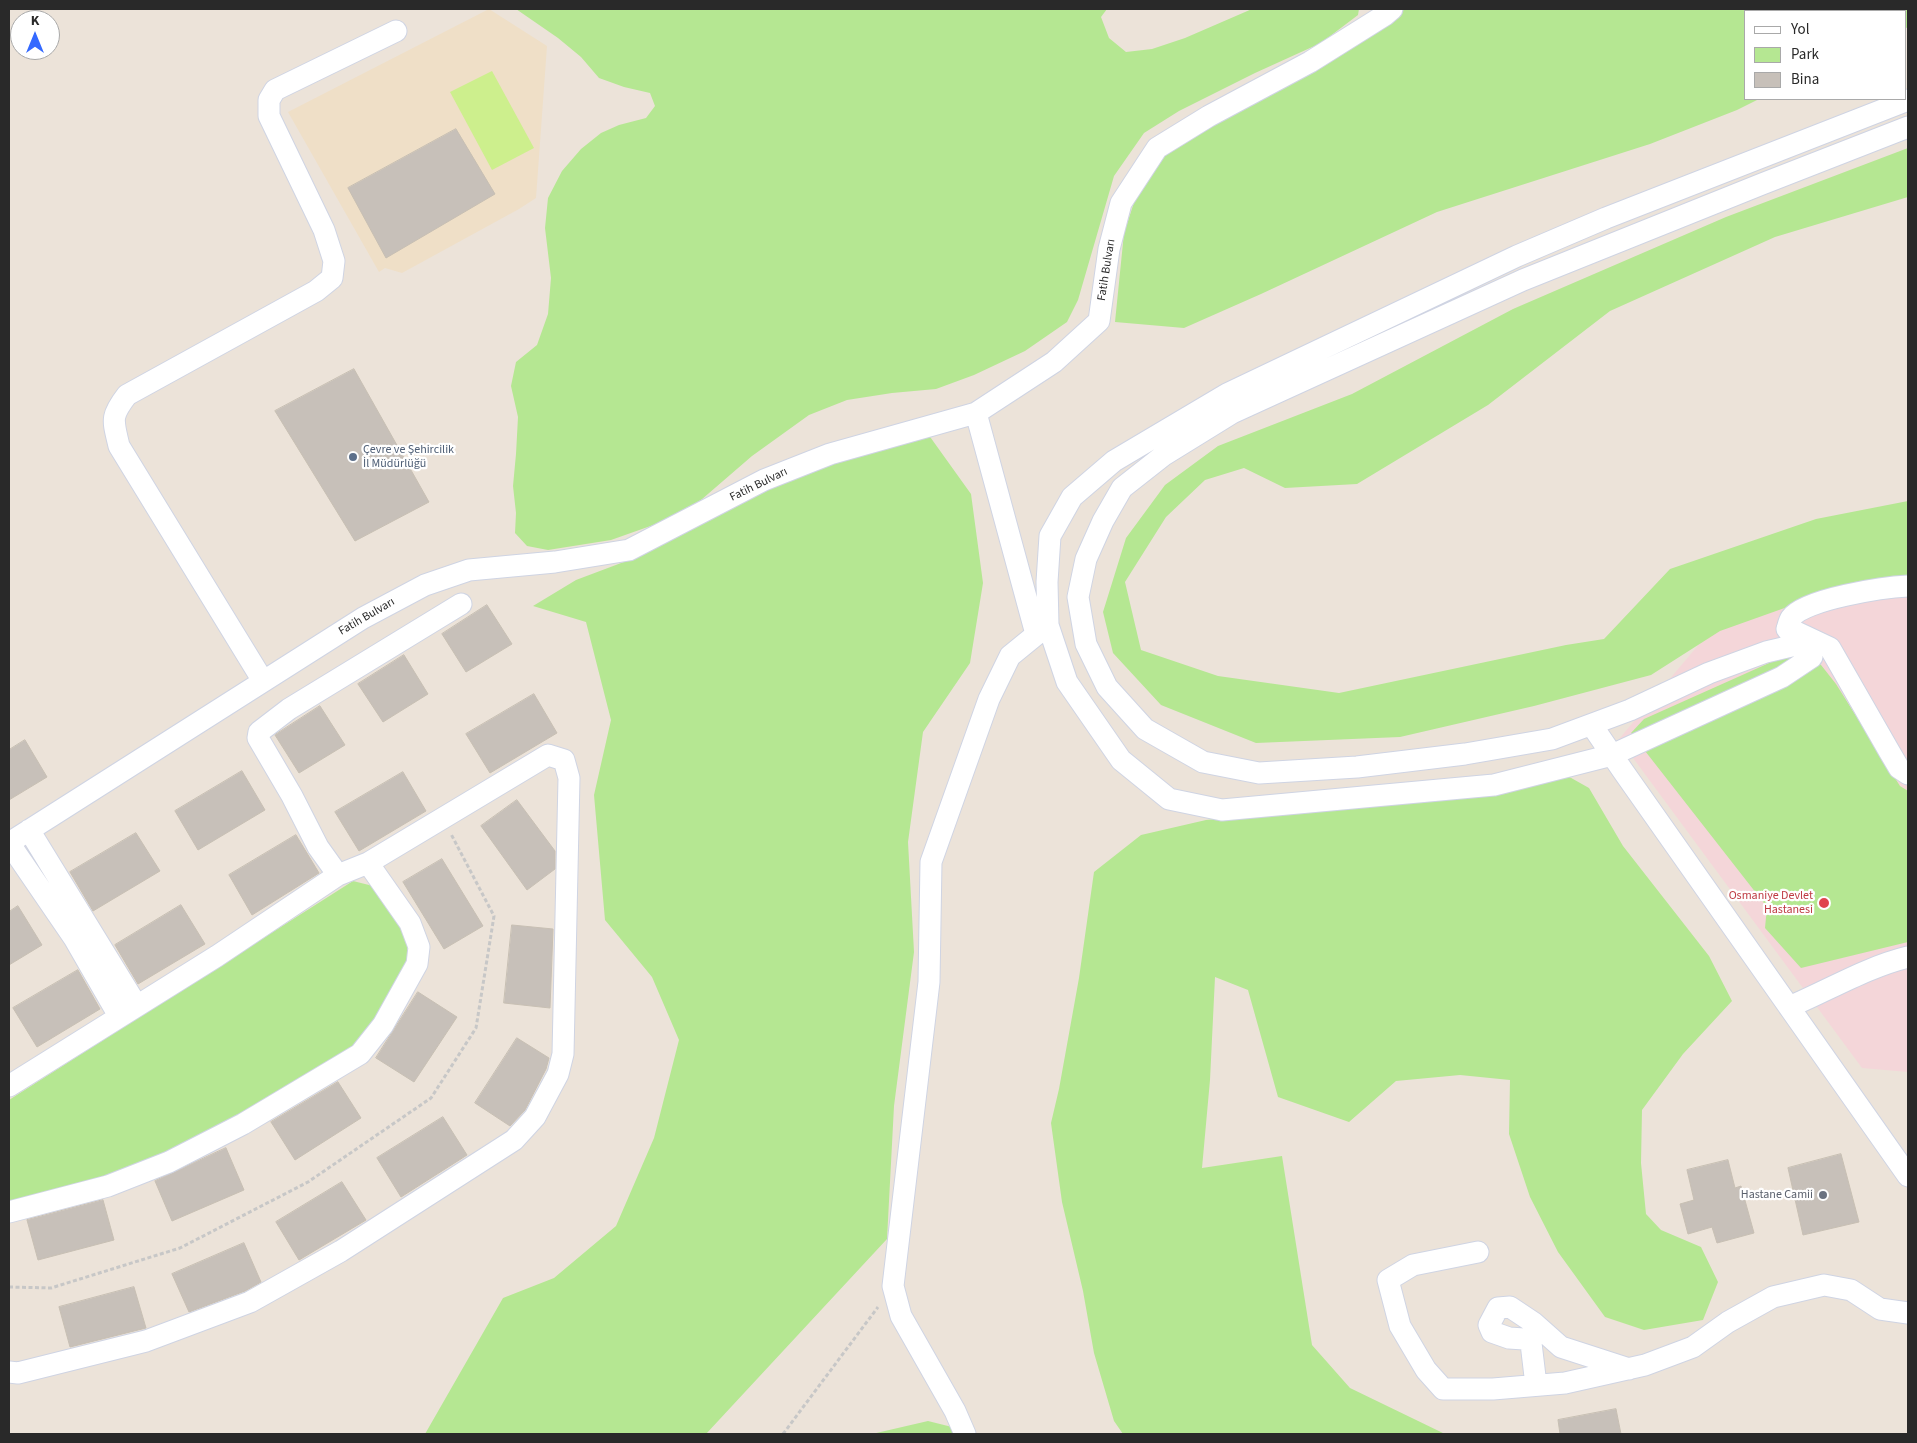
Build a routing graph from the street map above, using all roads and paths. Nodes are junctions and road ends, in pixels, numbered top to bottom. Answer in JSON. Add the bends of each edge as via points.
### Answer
{"nodes":[{"id":1,"x":1392,"y":9,"type":"edge"},
{"id":2,"x":396,"y":31,"type":"dead end"},
{"id":3,"x":1908,"y":100,"type":"edge"},
{"id":4,"x":1908,"y":127,"type":"edge"},
{"id":5,"x":976,"y":413,"type":"junction"},
{"id":6,"x":1908,"y":586,"type":"edge"},
{"id":7,"x":461,"y":604,"type":"dead end"},
{"id":8,"x":1787,"y":629,"type":"junction"},
{"id":9,"x":1042,"y":630,"type":"junction"},
{"id":10,"x":263,"y":682,"type":"junction"},
{"id":11,"x":1598,"y":722,"type":"junction"},
{"id":12,"x":1899,"y":754,"type":"edge"},
{"id":13,"x":1612,"y":755,"type":"junction"},
{"id":14,"x":1908,"y":774,"type":"edge"},
{"id":15,"x":442,"y":819,"type":"junction"},
{"id":16,"x":30,"y":830,"type":"junction"},
{"id":17,"x":9,"y":843,"type":"edge"},
{"id":18,"x":368,"y":863,"type":"junction"},
{"id":19,"x":338,"y":875,"type":"junction"},
{"id":20,"x":1908,"y":957,"type":"edge"},
{"id":21,"x":1789,"y":1007,"type":"junction"},
{"id":22,"x":128,"y":1011,"type":"junction"},
{"id":23,"x":9,"y":1086,"type":"edge"},
{"id":24,"x":1908,"y":1176,"type":"edge"},
{"id":25,"x":9,"y":1212,"type":"edge"},
{"id":26,"x":1478,"y":1252,"type":"dead end"},
{"id":27,"x":893,"y":1286,"type":"junction"},
{"id":28,"x":9,"y":1287,"type":"edge"},
{"id":29,"x":1908,"y":1313,"type":"edge"},
{"id":30,"x":1630,"y":1369,"type":"junction"},
{"id":31,"x":9,"y":1372,"type":"edge"},
{"id":32,"x":1536,"y":1386,"type":"junction"},
{"id":33,"x":783,"y":1434,"type":"edge"},
{"id":34,"x":965,"y":1434,"type":"edge"}],
"edges":[{"from":1,"to":5,"type":"street","name":"Fatih Bulvarı","via":[[1310,62],[1157,148],[1121,203],[1109,248],[1099,321],[1054,362]]},
{"from":2,"to":10,"type":"street","via":[[275,90],[270,100],[270,116],[324,230],[334,261],[332,278],[316,291],[127,395],[115,411],[119,446]]},
{"from":3,"to":9,"type":"street","via":[[1517,256],[1227,394],[1114,461],[1072,497],[1050,536]]},
{"from":4,"to":11,"type":"street","via":[[1532,277],[1232,413],[1164,455],[1122,488],[1086,559],[1078,597],[1086,644],[1107,687],[1145,729],[1204,762],[1259,773],[1357,767],[1552,739]]},
{"from":5,"to":9,"type":"street"},
{"from":5,"to":10,"type":"street","name":"Fatih Bulvarı","via":[[821,457],[764,480],[628,550],[555,562],[469,570],[425,585],[364,618]]},
{"from":6,"to":8,"type":"street","via":[[1812,603],[1791,617]]},
{"from":7,"to":19,"type":"street","via":[[290,709],[259,732],[258,738],[318,847]]},
{"from":8,"to":11,"type":"street","via":[[1800,644],[1766,652],[1709,673]]},
{"from":8,"to":12,"type":"street","via":[[1830,648]]},
{"from":8,"to":13,"type":"street","via":[[1812,657],[1782,677]]},
{"from":9,"to":13,"type":"street","via":[[1067,682],[1121,760],[1169,799],[1222,810],[1494,785]]},
{"from":9,"to":27,"type":"street","via":[[1010,656],[989,699],[931,862],[929,982]]},
{"from":10,"to":16,"type":"street","name":"Fatih Bulvarı"},
{"from":11,"to":13,"type":"street","via":[[1593,727]]},
{"from":12,"to":14,"type":"street","via":[[1899,768]]},
{"from":13,"to":21,"type":"street"},
{"from":15,"to":18,"type":"street"},
{"from":15,"to":28,"type":"path","via":[[494,916],[476,1028],[431,1098],[308,1182],[180,1248],[51,1288]]},
{"from":15,"to":31,"type":"street","via":[[548,755],[564,760],[569,778],[563,1054],[558,1074],[535,1116],[514,1140],[341,1251],[250,1302],[146,1341],[18,1373]]},
{"from":16,"to":17,"type":"street","name":"Fatih Bulvarı"},
{"from":16,"to":22,"type":"street"},
{"from":17,"to":22,"type":"street"},
{"from":18,"to":19,"type":"street"},
{"from":18,"to":25,"type":"street","via":[[410,923],[419,947],[417,964],[383,1025],[360,1054],[243,1124],[169,1162],[108,1186]]},
{"from":19,"to":22,"type":"street"},
{"from":20,"to":21,"type":"street","via":[[1884,963]]},
{"from":21,"to":24,"type":"street"},
{"from":22,"to":23,"type":"street"},
{"from":26,"to":32,"type":"street","via":[[1413,1265],[1388,1280],[1400,1326],[1426,1370],[1443,1388]]},
{"from":27,"to":33,"type":"path"},
{"from":27,"to":34,"type":"street","via":[[901,1316],[955,1410]]},
{"from":29,"to":30,"type":"street","via":[[1880,1309],[1851,1290],[1824,1285],[1773,1297],[1728,1322],[1693,1347]]},
{"from":30,"to":32,"type":"street"},
{"from":30,"to":32,"type":"street","via":[[1561,1347],[1510,1307],[1498,1308],[1489,1325],[1492,1332],[1531,1343]]}]}
